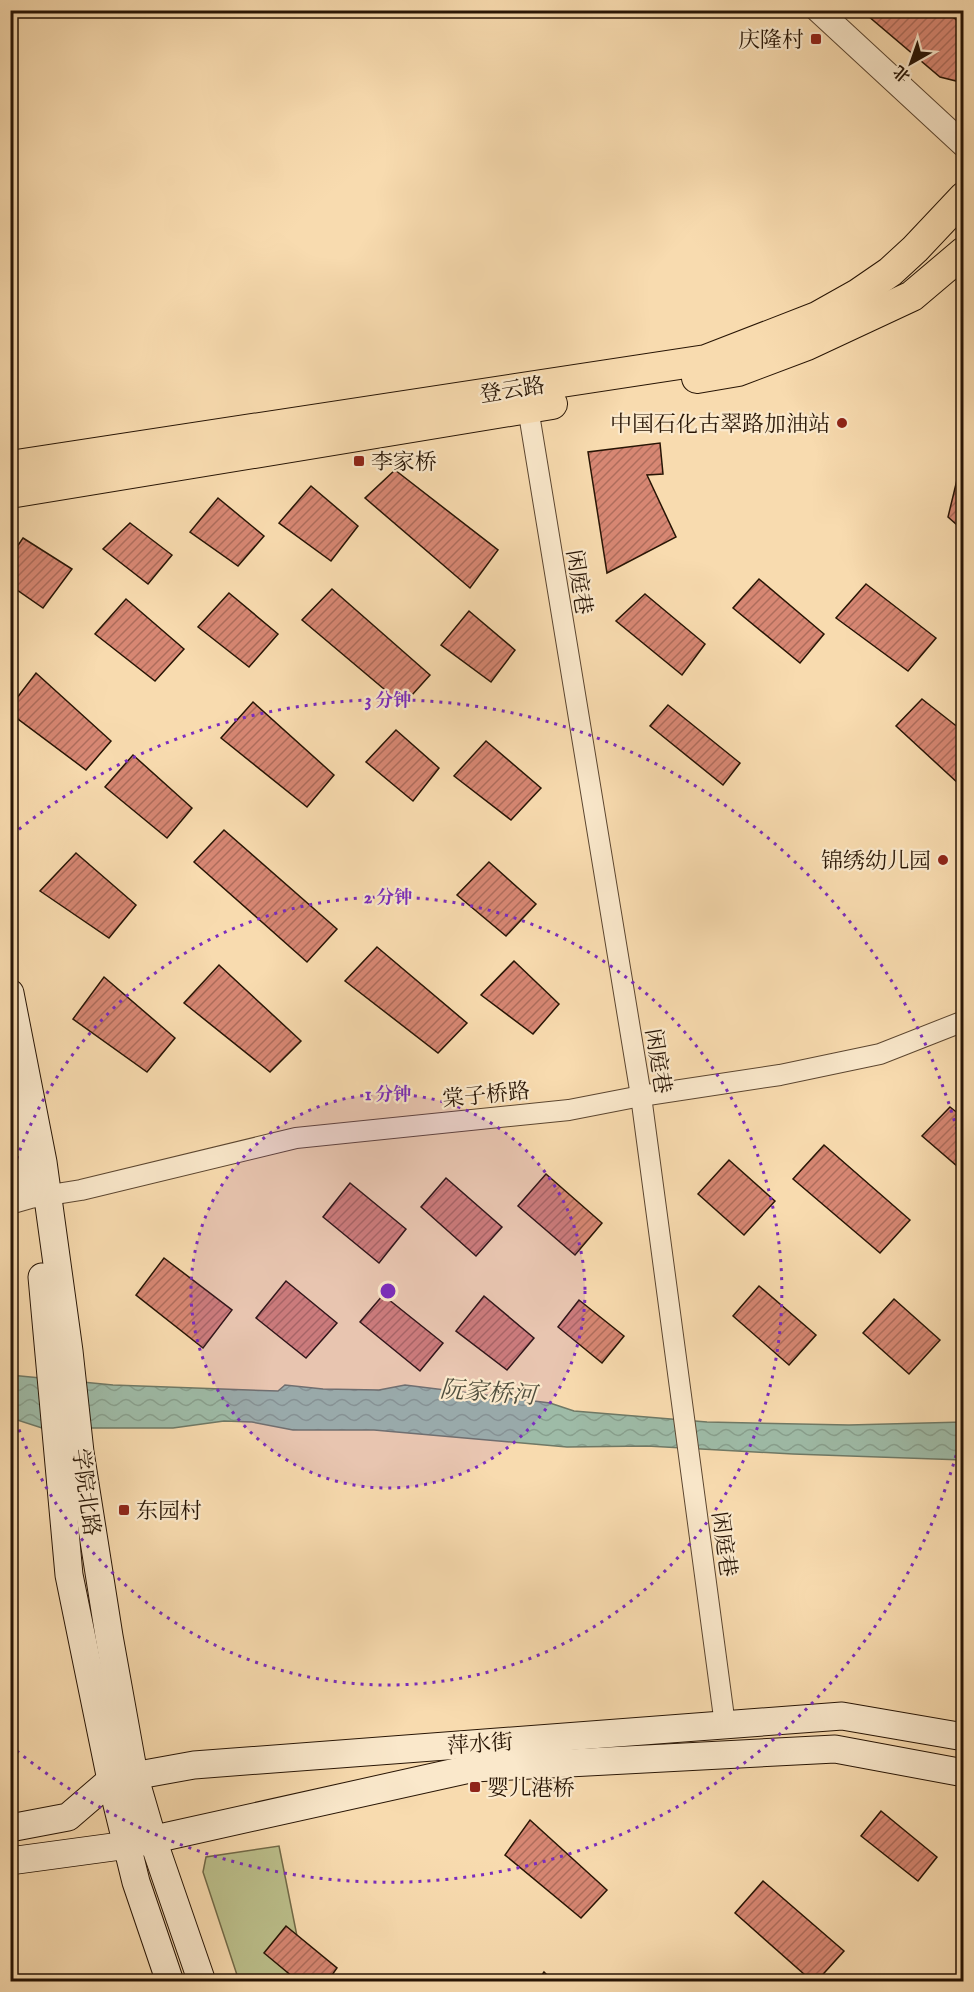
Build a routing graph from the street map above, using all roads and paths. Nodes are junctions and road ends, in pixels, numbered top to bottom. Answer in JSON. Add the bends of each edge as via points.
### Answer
{"nodes":[{"id":1,"x":818,"y":10,"type":"edge"},
{"id":2,"x":963,"y":145,"type":"edge"},
{"id":3,"x":963,"y":197,"type":"edge"},
{"id":4,"x":963,"y":252,"type":"edge"},
{"id":5,"x":528,"y":408,"type":"junction"},
{"id":6,"x":10,"y":466,"type":"edge"},
{"id":7,"x":10,"y":492,"type":"edge"},
{"id":8,"x":10,"y":993,"type":"edge"},
{"id":9,"x":963,"y":1021,"type":"edge"},
{"id":10,"x":10,"y":1095,"type":"edge"},
{"id":11,"x":641,"y":1096,"type":"junction"},
{"id":12,"x":30,"y":1199,"type":"edge"},
{"id":13,"x":725,"y":1725,"type":"junction"},
{"id":14,"x":963,"y":1737,"type":"edge"},
{"id":15,"x":963,"y":1773,"type":"edge"},
{"id":16,"x":122,"y":1778,"type":"junction"},
{"id":17,"x":10,"y":1828,"type":"edge"},
{"id":18,"x":140,"y":1843,"type":"junction"},
{"id":19,"x":10,"y":1861,"type":"edge"},
{"id":20,"x":170,"y":1982,"type":"edge"},
{"id":21,"x":202,"y":1982,"type":"edge"}],
"edges":[{"from":1,"to":2,"type":"street"},
{"from":3,"to":6,"type":"main road","name":"登云路","via":[[915,249],[858,294],[817,317],[706,360]]},
{"from":4,"to":5,"type":"main road","name":"登云路","via":[[912,296],[807,345],[738,371]]},
{"from":5,"to":7,"type":"main road","name":"登云路"},
{"from":5,"to":11,"type":"street","name":"闲庭巷"},
{"from":8,"to":12,"type":"main road","name":"学院北路","via":[[35,1116]]},
{"from":9,"to":11,"type":"street","name":"棠子桥路","via":[[880,1054],[780,1075]]},
{"from":10,"to":12,"type":"main road","name":"学院北路"},
{"from":11,"to":12,"type":"street","name":"棠子桥路","via":[[569,1110],[296,1138]]},
{"from":11,"to":13,"type":"street","name":"闲庭巷"},
{"from":12,"to":16,"type":"main road","name":"学院北路","via":[[59,1349],[69,1450],[108,1636]]},
{"from":13,"to":14,"type":"main road","name":"萍水街","via":[[842,1716]]},
{"from":13,"to":16,"type":"main road","name":"萍水街","via":[[194,1765]]},
{"from":15,"to":18,"type":"main road","name":"萍水街","via":[[835,1749],[474,1768]]},
{"from":16,"to":17,"type":"main road","via":[[68,1817]]},
{"from":16,"to":18,"type":"main road","name":"学院北路"},
{"from":18,"to":19,"type":"main road","name":"萍水街"},
{"from":18,"to":20,"type":"main road","name":"学院北路","via":[[136,1882]]},
{"from":18,"to":21,"type":"main road","name":"学院北路"}]}
